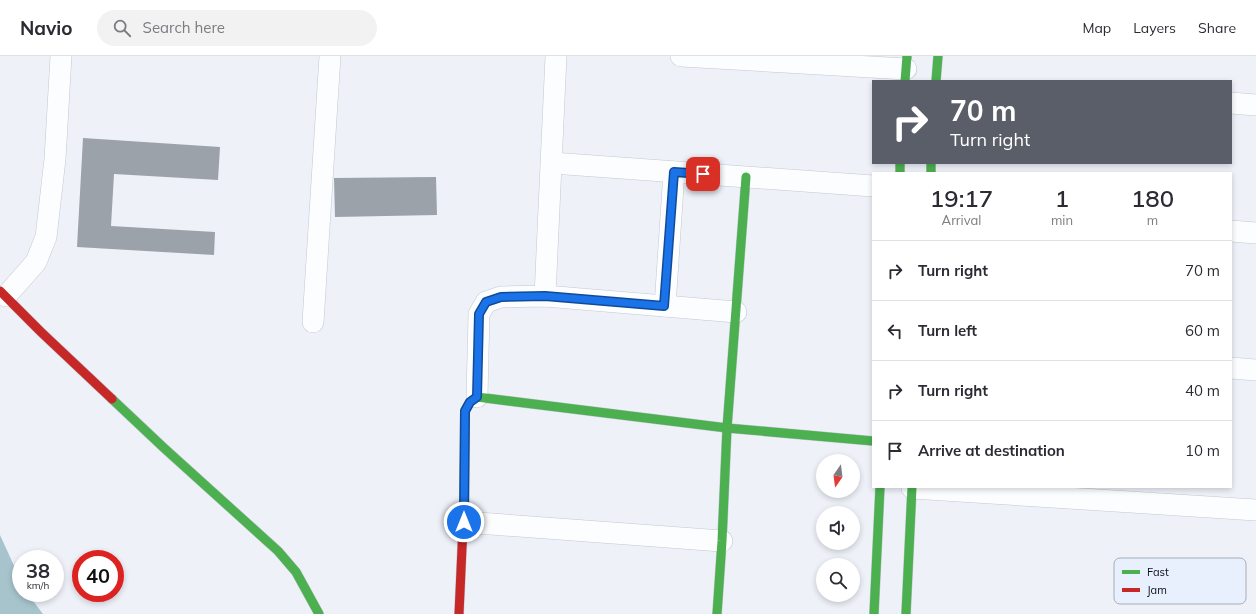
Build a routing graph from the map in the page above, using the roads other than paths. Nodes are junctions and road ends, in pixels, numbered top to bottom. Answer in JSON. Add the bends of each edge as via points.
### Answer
{"nodes":[{"id":1,"x":61,"y":56,"type":"edge"},
{"id":2,"x":330,"y":56,"type":"edge"},
{"id":3,"x":556,"y":56,"type":"edge"},
{"id":4,"x":681,"y":56,"type":"edge"},
{"id":5,"x":938,"y":56,"type":"edge"},
{"id":6,"x":906,"y":69,"type":"edge"},
{"id":7,"x":936,"y":80,"type":"edge"},
{"id":8,"x":1232,"y":103,"type":"edge"},
{"id":9,"x":1256,"y":105,"type":"edge"},
{"id":10,"x":552,"y":163,"type":"junction"},
{"id":11,"x":674,"y":172,"type":"junction"},
{"id":12,"x":746,"y":177,"type":"junction"},
{"id":13,"x":872,"y":186,"type":"edge"},
{"id":14,"x":1232,"y":231,"type":"edge"},
{"id":15,"x":1256,"y":233,"type":"edge"},
{"id":16,"x":3,"y":294,"type":"edge"},
{"id":17,"x":545,"y":296,"type":"junction"},
{"id":18,"x":664,"y":306,"type":"junction"},
{"id":19,"x":736,"y":312,"type":"junction"},
{"id":20,"x":313,"y":322,"type":"dead end"},
{"id":21,"x":1232,"y":368,"type":"edge"},
{"id":22,"x":1256,"y":370,"type":"edge"},
{"id":23,"x":477,"y":397,"type":"junction"},
{"id":24,"x":727,"y":428,"type":"junction"},
{"id":25,"x":872,"y":442,"type":"edge"},
{"id":26,"x":880,"y":488,"type":"edge"},
{"id":27,"x":912,"y":488,"type":"edge"},
{"id":28,"x":1256,"y":510,"type":"edge"},
{"id":29,"x":464,"y":522,"type":"junction"},
{"id":30,"x":722,"y":541,"type":"junction"},
{"id":31,"x":319,"y":614,"type":"edge"},
{"id":32,"x":459,"y":614,"type":"edge"},
{"id":33,"x":717,"y":614,"type":"edge"},
{"id":34,"x":874,"y":614,"type":"edge"},
{"id":35,"x":906,"y":614,"type":"edge"}],
"edges":[{"from":1,"to":16,"type":"street","via":[[55,159],[46,237],[36,262]]},
{"from":2,"to":20,"type":"street"},
{"from":3,"to":10,"type":"street"},
{"from":4,"to":6,"type":"street"},
{"from":5,"to":7,"type":"main road"},
{"from":8,"to":9,"type":"street"},
{"from":10,"to":11,"type":"street"},
{"from":10,"to":17,"type":"street"},
{"from":11,"to":12,"type":"street"},
{"from":11,"to":18,"type":"street"},
{"from":12,"to":13,"type":"street"},
{"from":12,"to":19,"type":"main road"},
{"from":14,"to":15,"type":"street"},
{"from":16,"to":31,"type":"main road","via":[[153,437],[278,551],[296,572]]},
{"from":17,"to":18,"type":"street"},
{"from":17,"to":23,"type":"street","via":[[501,297],[486,302],[479,314]]},
{"from":18,"to":19,"type":"street"},
{"from":19,"to":24,"type":"main road"},
{"from":21,"to":22,"type":"street"},
{"from":23,"to":24,"type":"main road"},
{"from":23,"to":29,"type":"main road","via":[[470,402],[465,411]]},
{"from":24,"to":25,"type":"main road"},
{"from":24,"to":30,"type":"main road"},
{"from":26,"to":34,"type":"main road"},
{"from":27,"to":28,"type":"street"},
{"from":27,"to":35,"type":"main road"},
{"from":29,"to":30,"type":"street"},
{"from":29,"to":32,"type":"main road"},
{"from":30,"to":33,"type":"main road"}]}
